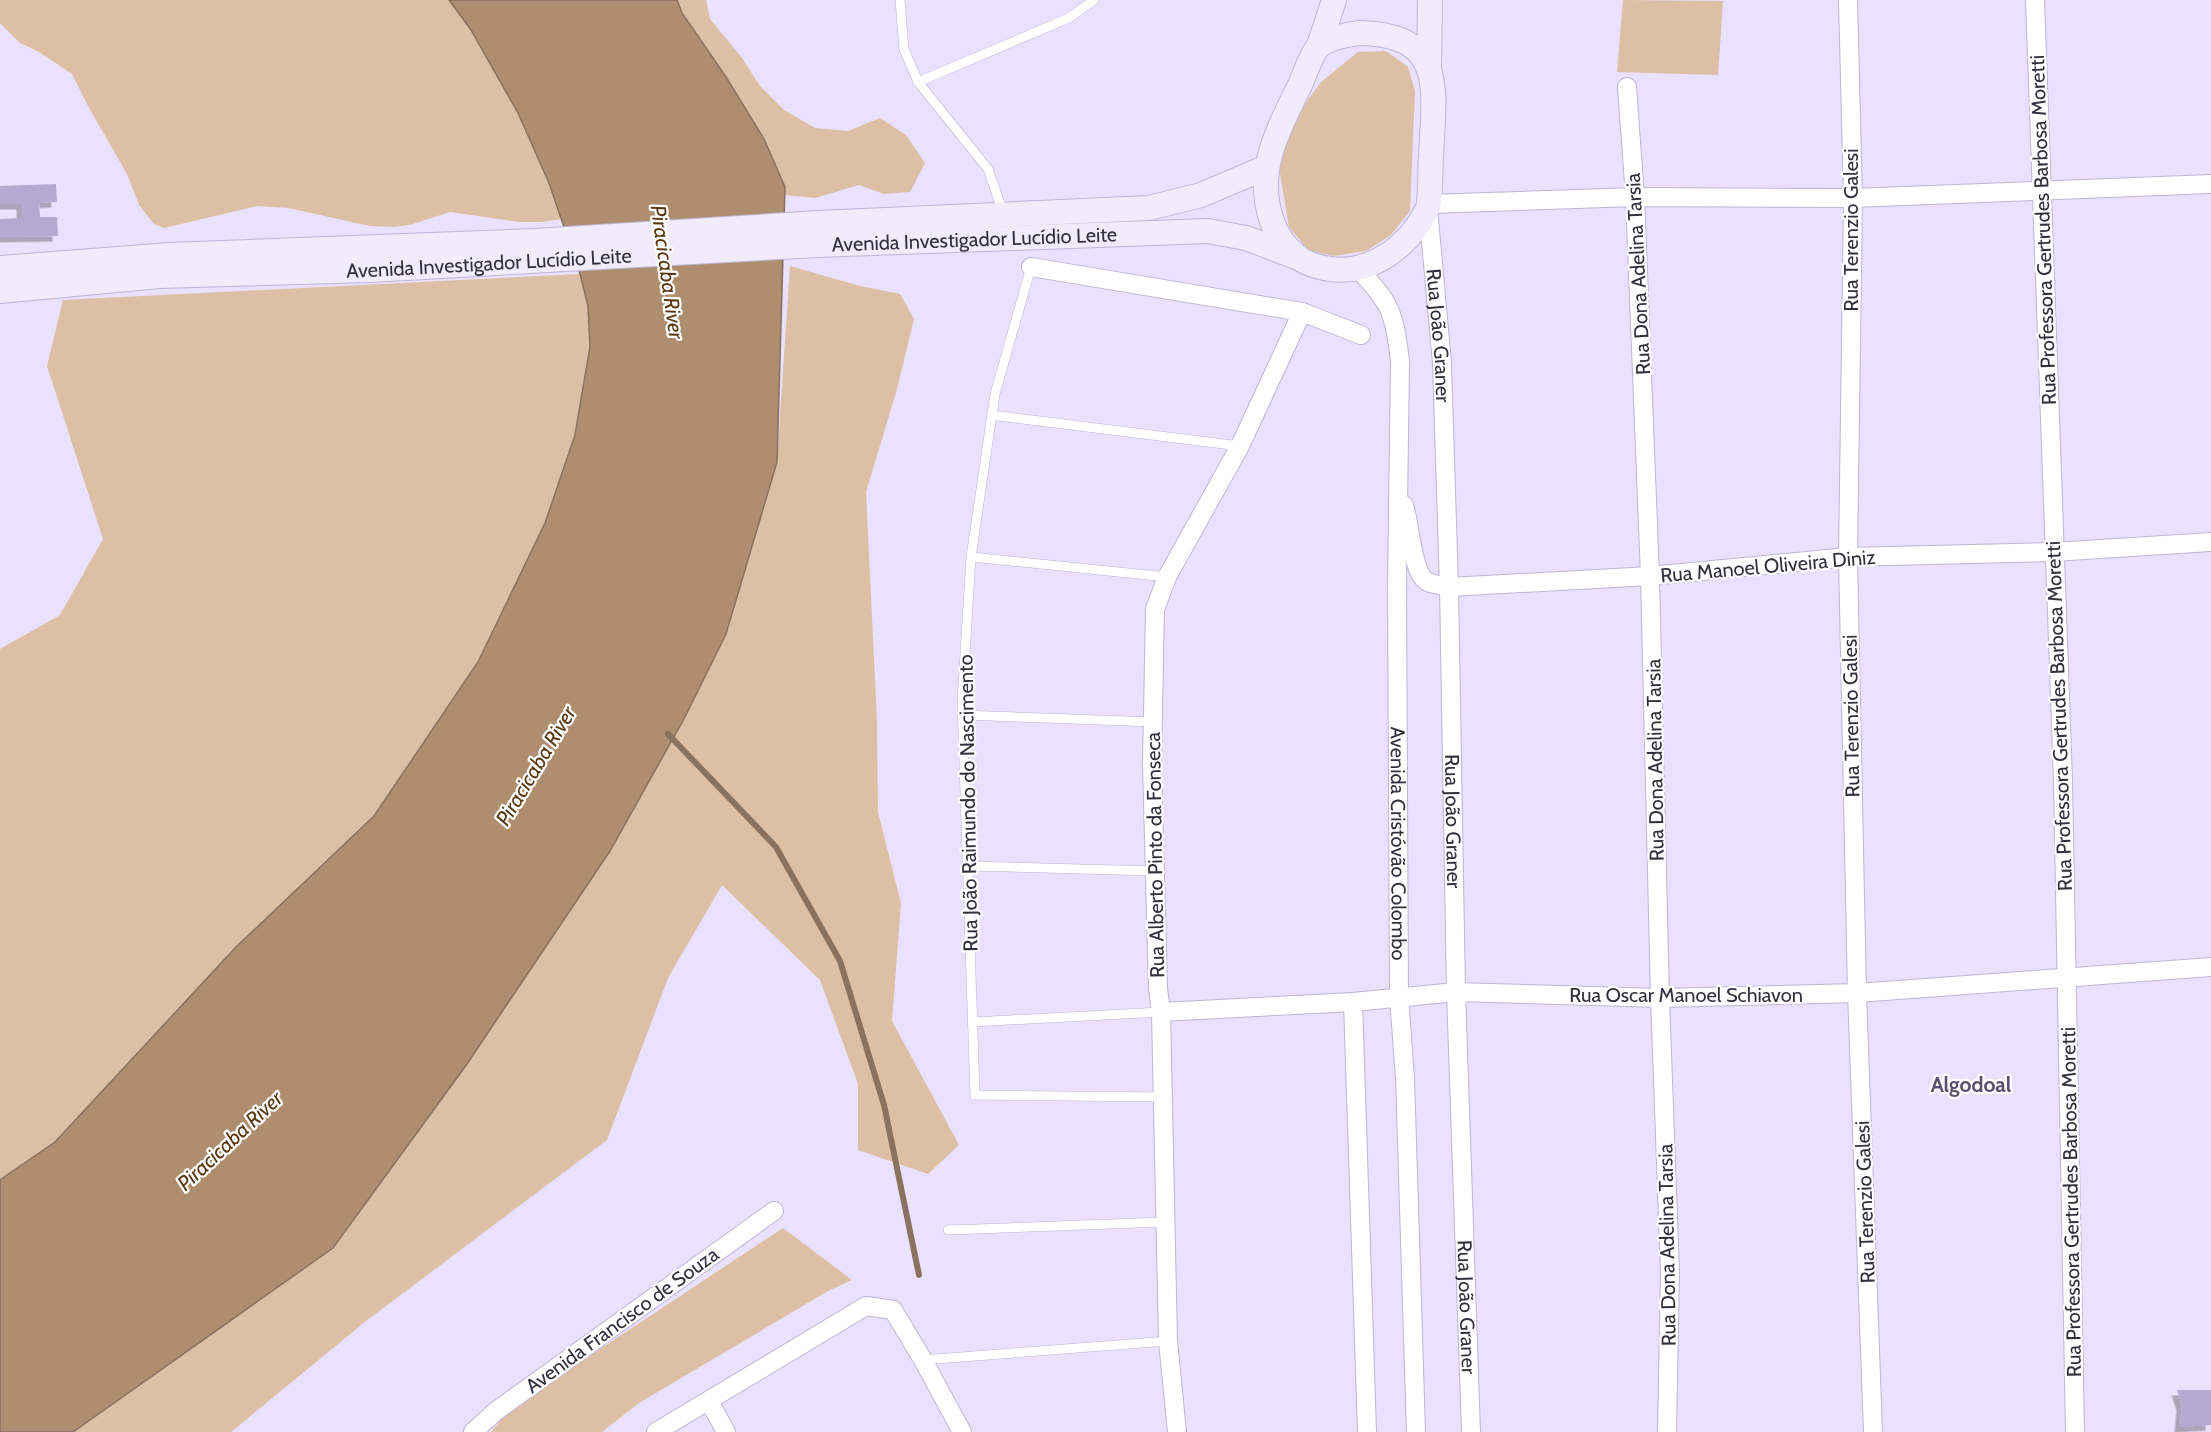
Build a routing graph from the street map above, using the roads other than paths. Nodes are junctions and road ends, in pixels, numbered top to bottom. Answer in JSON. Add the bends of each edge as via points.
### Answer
{"nodes":[{"id":1,"x":900,"y":0,"type":"edge"},
{"id":2,"x":1094,"y":0,"type":"edge"},
{"id":3,"x":1334,"y":0,"type":"edge"},
{"id":4,"x":1430,"y":0,"type":"edge"},
{"id":5,"x":1848,"y":0,"type":"edge"},
{"id":6,"x":2035,"y":0,"type":"edge"},
{"id":7,"x":1319,"y":46,"type":"junction"},
{"id":8,"x":1430,"y":67,"type":"junction"},
{"id":9,"x":918,"y":82,"type":"junction"},
{"id":10,"x":1627,"y":87,"type":"dead end"},
{"id":11,"x":1267,"y":167,"type":"junction"},
{"id":12,"x":2211,"y":184,"type":"edge"},
{"id":13,"x":2042,"y":189,"type":"junction"},
{"id":14,"x":1635,"y":197,"type":"junction"},
{"id":15,"x":1852,"y":198,"type":"junction"},
{"id":16,"x":1429,"y":206,"type":"junction"},
{"id":17,"x":1004,"y":214,"type":"junction"},
{"id":18,"x":818,"y":234,"type":"junction"},
{"id":19,"x":540,"y":251,"type":"junction"},
{"id":20,"x":1299,"y":258,"type":"junction"},
{"id":21,"x":1031,"y":267,"type":"joint"},
{"id":22,"x":0,"y":268,"type":"edge"},
{"id":23,"x":1357,"y":268,"type":"junction"},
{"id":24,"x":0,"y":291,"type":"edge"},
{"id":25,"x":1302,"y":312,"type":"junction"},
{"id":26,"x":1360,"y":335,"type":"dead end"},
{"id":27,"x":992,"y":415,"type":"junction"},
{"id":28,"x":1240,"y":446,"type":"junction"},
{"id":29,"x":1398,"y":485,"type":"junction"},
{"id":30,"x":2211,"y":542,"type":"edge"},
{"id":31,"x":2053,"y":552,"type":"junction"},
{"id":32,"x":971,"y":557,"type":"junction"},
{"id":33,"x":1848,"y":557,"type":"junction"},
{"id":34,"x":1650,"y":576,"type":"junction"},
{"id":35,"x":1167,"y":578,"type":"junction"},
{"id":36,"x":1449,"y":587,"type":"junction"},
{"id":37,"x":963,"y":715,"type":"junction"},
{"id":38,"x":1153,"y":722,"type":"junction"},
{"id":39,"x":967,"y":866,"type":"junction"},
{"id":40,"x":1155,"y":871,"type":"junction"},
{"id":41,"x":2211,"y":967,"type":"edge"},
{"id":42,"x":2068,"y":977,"type":"junction"},
{"id":43,"x":1456,"y":992,"type":"junction"},
{"id":44,"x":1857,"y":993,"type":"junction"},
{"id":45,"x":1399,"y":997,"type":"junction"},
{"id":46,"x":1660,"y":998,"type":"junction"},
{"id":47,"x":1353,"y":1002,"type":"junction"},
{"id":48,"x":1161,"y":1012,"type":"junction"},
{"id":49,"x":972,"y":1022,"type":"junction"},
{"id":50,"x":1162,"y":1097,"type":"junction"},
{"id":51,"x":774,"y":1211,"type":"dead end"},
{"id":52,"x":1165,"y":1222,"type":"junction"},
{"id":53,"x":948,"y":1230,"type":"dead end"},
{"id":54,"x":1168,"y":1341,"type":"junction"},
{"id":55,"x":923,"y":1360,"type":"junction"},
{"id":56,"x":709,"y":1401,"type":"junction"},
{"id":57,"x":473,"y":1432,"type":"edge"},
{"id":58,"x":656,"y":1432,"type":"edge"},
{"id":59,"x":726,"y":1432,"type":"edge"},
{"id":60,"x":962,"y":1432,"type":"edge"},
{"id":61,"x":1177,"y":1432,"type":"edge"},
{"id":62,"x":1367,"y":1432,"type":"edge"},
{"id":63,"x":1416,"y":1432,"type":"edge"},
{"id":64,"x":1471,"y":1432,"type":"edge"},
{"id":65,"x":1667,"y":1432,"type":"edge"},
{"id":66,"x":1873,"y":1432,"type":"edge"},
{"id":67,"x":2075,"y":1432,"type":"edge"}],
"edges":[{"from":1,"to":9,"type":"lane","via":[[904,49]]},
{"from":2,"to":9,"type":"lane","via":[[1069,18]]},
{"from":3,"to":7,"type":"main road"},
{"from":4,"to":8,"type":"main road"},
{"from":5,"to":15,"type":"street","name":"Rua Terenzio Galesi"},
{"from":6,"to":13,"type":"street","name":"Rua Professora Gertrudes Barbosa Moretti"},
{"from":7,"to":8,"type":"main road","via":[[1359,33],[1383,33],[1414,47]]},
{"from":7,"to":11,"type":"main road","via":[[1274,139]]},
{"from":8,"to":16,"type":"main road","via":[[1433,90]]},
{"from":9,"to":17,"type":"lane","via":[[988,169]]},
{"from":10,"to":14,"type":"street","name":"Rua Dona Adelina Tarsia"},
{"from":11,"to":17,"type":"main road","name":"Avenida Investigador Lucídio Leite","via":[[1201,195],[1149,208]]},
{"from":11,"to":20,"type":"main road","via":[[1265,191],[1272,221],[1289,251]]},
{"from":12,"to":13,"type":"street"},
{"from":13,"to":15,"type":"street"},
{"from":13,"to":31,"type":"street","name":"Rua Professora Gertrudes Barbosa Moretti"},
{"from":14,"to":15,"type":"street"},
{"from":14,"to":16,"type":"street"},
{"from":14,"to":34,"type":"street","name":"Rua Dona Adelina Tarsia"},
{"from":15,"to":33,"type":"street","name":"Rua Terenzio Galesi"},
{"from":16,"to":23,"type":"main road","via":[[1395,251]]},
{"from":16,"to":36,"type":"street","name":"Rua João Graner","via":[[1442,363]]},
{"from":17,"to":18,"type":"main road","name":"Avenida Investigador Lucídio Leite"},
{"from":18,"to":19,"type":"main road","name":"Avenida Investigador Lucídio Leite"},
{"from":18,"to":20,"type":"main road","name":"Avenida Investigador Lucídio Leite","via":[[1208,231],[1246,238]]},
{"from":19,"to":22,"type":"main road","name":"Avenida Investigador Lucídio Leite","via":[[170,255]]},
{"from":19,"to":24,"type":"main road","name":"Avenida Investigador Lucídio Leite","via":[[370,270],[159,276]]},
{"from":20,"to":23,"type":"main road","via":[[1307,264],[1336,270]]},
{"from":21,"to":25,"type":"street"},
{"from":21,"to":27,"type":"lane","name":"Rua João Raimundo do Nascimento"},
{"from":23,"to":29,"type":"street","name":"Avenida Cristóvão Colombo","via":[[1385,299],[1396,330],[1400,361]]},
{"from":25,"to":26,"type":"street"},
{"from":25,"to":28,"type":"street","name":"Rua Alberto Pinto da Fonseca"},
{"from":27,"to":28,"type":"lane"},
{"from":27,"to":32,"type":"lane","name":"Rua João Raimundo do Nascimento"},
{"from":28,"to":35,"type":"street","name":"Rua Alberto Pinto da Fonseca"},
{"from":29,"to":36,"type":"street","name":"Rua Manoel Oliveira Diniz","via":[[1420,576],[1427,582]]},
{"from":29,"to":45,"type":"street","name":"Avenida Cristóvão Colombo"},
{"from":30,"to":31,"type":"street","name":"Rua Manoel Oliveira Diniz"},
{"from":31,"to":33,"type":"street","name":"Rua Manoel Oliveira Diniz"},
{"from":31,"to":42,"type":"street","name":"Rua Professora Gertrudes Barbosa Moretti"},
{"from":32,"to":35,"type":"lane"},
{"from":32,"to":37,"type":"lane","name":"Rua João Raimundo do Nascimento"},
{"from":33,"to":34,"type":"street","name":"Rua Manoel Oliveira Diniz"},
{"from":33,"to":44,"type":"street","name":"Rua Terenzio Galesi"},
{"from":34,"to":36,"type":"street","name":"Rua Manoel Oliveira Diniz"},
{"from":34,"to":46,"type":"street","name":"Rua Dona Adelina Tarsia"},
{"from":35,"to":38,"type":"street","name":"Rua Alberto Pinto da Fonseca","via":[[1155,609]]},
{"from":36,"to":43,"type":"street","name":"Rua João Graner"},
{"from":37,"to":38,"type":"lane"},
{"from":37,"to":39,"type":"lane","name":"Rua João Raimundo do Nascimento"},
{"from":38,"to":40,"type":"street","name":"Rua Alberto Pinto da Fonseca"},
{"from":39,"to":40,"type":"lane"},
{"from":39,"to":49,"type":"lane","name":"Rua João Raimundo do Nascimento"},
{"from":40,"to":48,"type":"street","name":"Rua Alberto Pinto da Fonseca"},
{"from":41,"to":42,"type":"street","name":"Rua Oscar Manoel Schiavon"},
{"from":42,"to":44,"type":"street","name":"Rua Oscar Manoel Schiavon"},
{"from":42,"to":67,"type":"street","name":"Rua Professora Gertrudes Barbosa Moretti"},
{"from":43,"to":45,"type":"street","name":"Rua Oscar Manoel Schiavon"},
{"from":43,"to":46,"type":"street","name":"Rua Oscar Manoel Schiavon"},
{"from":43,"to":64,"type":"street","name":"Rua João Graner"},
{"from":44,"to":46,"type":"street","name":"Rua Oscar Manoel Schiavon"},
{"from":44,"to":66,"type":"street","name":"Rua Terenzio Galesi"},
{"from":45,"to":47,"type":"street","name":"Rua Oscar Manoel Schiavon"},
{"from":45,"to":63,"type":"street","name":"Avenida Cristóvão Colombo"},
{"from":46,"to":65,"type":"street","name":"Rua Dona Adelina Tarsia","via":[[1670,1273]]},
{"from":47,"to":48,"type":"street","name":"Rua Oscar Manoel Schiavon"},
{"from":47,"to":62,"type":"street"},
{"from":48,"to":49,"type":"lane"},
{"from":48,"to":50,"type":"street","name":"Rua Alberto Pinto da Fonseca"},
{"from":49,"to":50,"type":"lane","name":"Rua João Raimundo do Nascimento","via":[[975,1095]]},
{"from":50,"to":52,"type":"street","name":"Rua Alberto Pinto da Fonseca"},
{"from":51,"to":57,"type":"street","name":"Avenida Francisco de Souza","via":[[496,1411]]},
{"from":52,"to":53,"type":"lane"},
{"from":52,"to":54,"type":"street","name":"Rua Alberto Pinto da Fonseca"},
{"from":54,"to":55,"type":"lane"},
{"from":54,"to":61,"type":"street","name":"Rua Alberto Pinto da Fonseca"},
{"from":55,"to":56,"type":"street","via":[[893,1310],[866,1306]]},
{"from":55,"to":60,"type":"street"},
{"from":56,"to":58,"type":"street"},
{"from":56,"to":59,"type":"street"}]}
